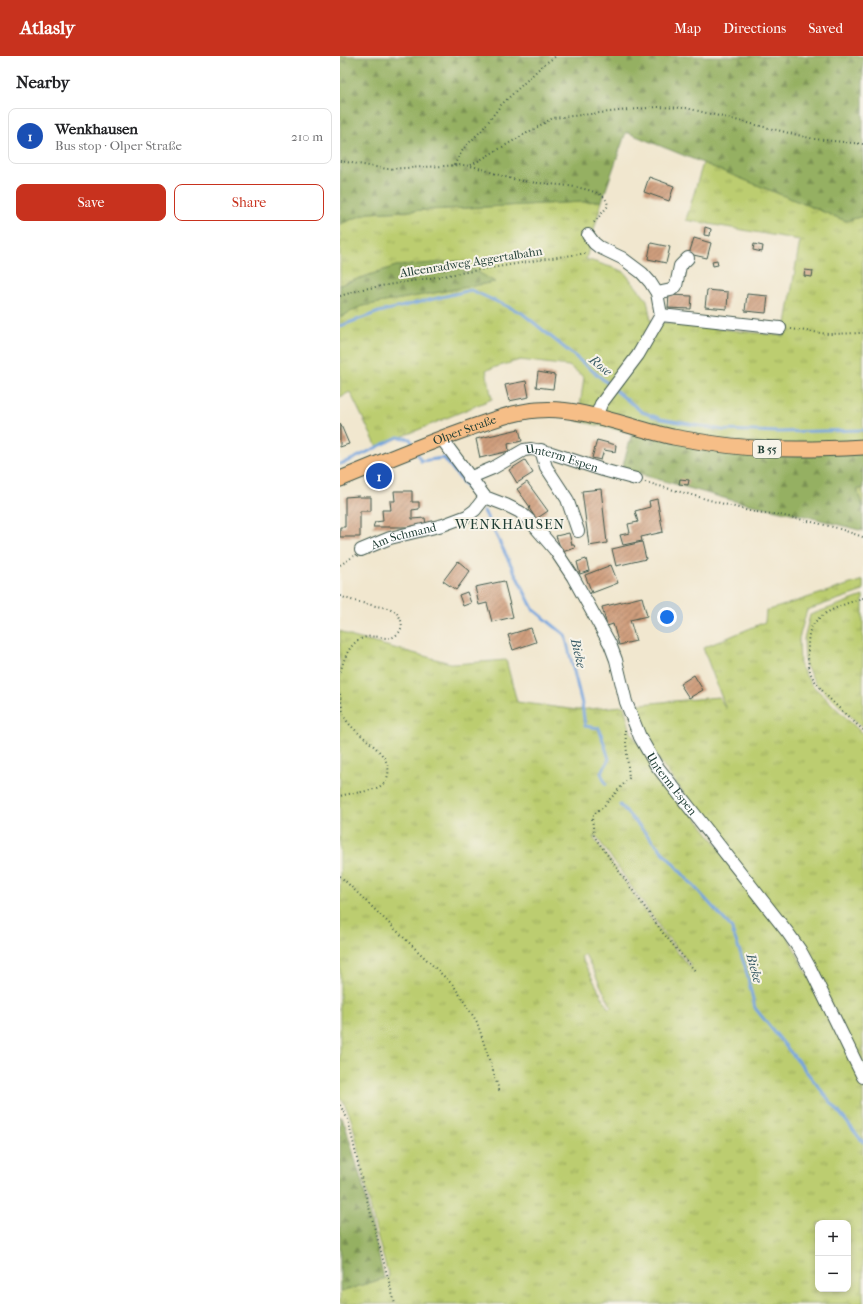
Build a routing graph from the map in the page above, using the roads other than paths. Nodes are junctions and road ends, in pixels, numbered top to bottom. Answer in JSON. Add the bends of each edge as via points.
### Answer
{"nodes":[{"id":1,"x":588,"y":235,"type":"road end"},
{"id":2,"x":688,"y":258,"type":"dead end"},
{"id":3,"x":657,"y":293,"type":"junction"},
{"id":4,"x":661,"y":316,"type":"junction"},
{"id":5,"x":780,"y":328,"type":"road end"},
{"id":6,"x":596,"y":417,"type":"junction"},
{"id":7,"x":441,"y":438,"type":"junction"},
{"id":8,"x":863,"y":447,"type":"edge"},
{"id":9,"x":541,"y":450,"type":"junction"},
{"id":10,"x":469,"y":478,"type":"junction"},
{"id":11,"x":340,"y":479,"type":"edge"},
{"id":12,"x":636,"y":479,"type":"road end"},
{"id":13,"x":485,"y":498,"type":"junction"},
{"id":14,"x":578,"y":531,"type":"dead end"},
{"id":15,"x":361,"y":550,"type":"road end"},
{"id":16,"x":863,"y":1077,"type":"edge"}],
"edges":[{"from":1,"to":3,"type":"street","via":[[594,243],[622,258],[642,273]]},
{"from":2,"to":3,"type":"street","via":[[680,266],[676,286],[671,290]]},
{"from":3,"to":4,"type":"street"},
{"from":4,"to":5,"type":"street"},
{"from":4,"to":6,"type":"street","via":[[628,369],[601,404]]},
{"from":6,"to":7,"type":"main road","name":"Olper Straße","number":"B 55","via":[[562,410],[537,410],[512,414]]},
{"from":6,"to":8,"type":"main road","number":"B 55","via":[[711,444],[806,449]]},
{"from":7,"to":10,"type":"street"},
{"from":7,"to":11,"type":"main road","name":"Olper Straße","number":"B 55"},
{"from":9,"to":10,"type":"street","name":"Unterm Espen","via":[[524,450]]},
{"from":9,"to":12,"type":"street","name":"Unterm Espen"},
{"from":9,"to":14,"type":"street","via":[[546,467],[567,499]]},
{"from":10,"to":13,"type":"street"},
{"from":13,"to":15,"type":"street","name":"Am Schmand","via":[[468,516],[444,525],[390,538]]},
{"from":13,"to":16,"type":"street","name":"Unterm Espen","via":[[520,512],[555,550],[610,644],[626,702],[640,737],[656,765],[800,950]]}]}
